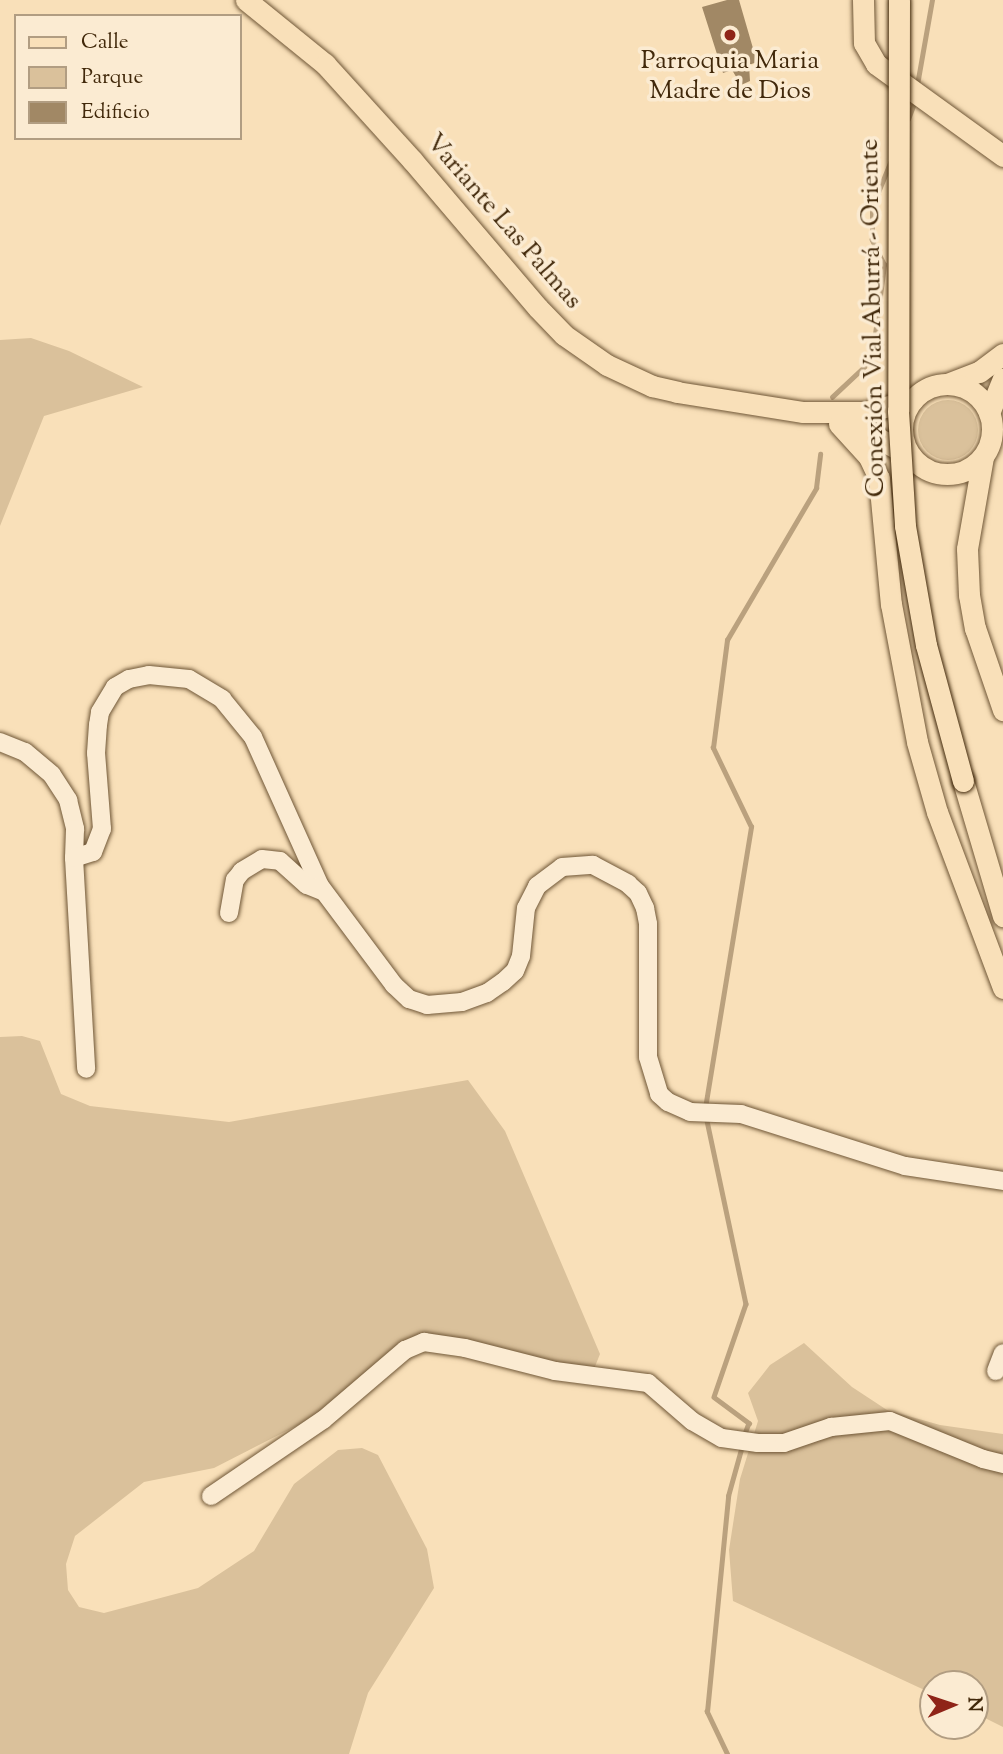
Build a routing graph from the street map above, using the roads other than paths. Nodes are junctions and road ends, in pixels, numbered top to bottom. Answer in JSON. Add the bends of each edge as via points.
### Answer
{"nodes":[{"id":1,"x":246,"y":0,"type":"edge"},
{"id":2,"x":863,"y":0,"type":"edge"},
{"id":3,"x":899,"y":0,"type":"edge"},
{"id":4,"x":1003,"y":156,"type":"edge"},
{"id":5,"x":1003,"y":354,"type":"edge"},
{"id":6,"x":1003,"y":379,"type":"edge"},
{"id":7,"x":945,"y":384,"type":"junction"},
{"id":8,"x":913,"y":400,"type":"junction"},
{"id":9,"x":803,"y":412,"type":"junction"},
{"id":10,"x":989,"y":414,"type":"junction"},
{"id":11,"x":839,"y":424,"type":"junction"},
{"id":12,"x":983,"y":457,"type":"junction"},
{"id":13,"x":914,"y":460,"type":"junction"},
{"id":14,"x":896,"y":634,"type":"junction"},
{"id":15,"x":1003,"y":710,"type":"edge"},
{"id":16,"x":0,"y":741,"type":"edge"},
{"id":17,"x":74,"y":858,"type":"junction"},
{"id":18,"x":324,"y":892,"type":"junction"},
{"id":19,"x":229,"y":913,"type":"dead end"},
{"id":20,"x":1003,"y":916,"type":"edge"},
{"id":21,"x":1003,"y":988,"type":"edge"},
{"id":22,"x":86,"y":1069,"type":"dead end"},
{"id":23,"x":1003,"y":1181,"type":"edge"},
{"id":24,"x":1003,"y":1353,"type":"edge"},
{"id":25,"x":996,"y":1371,"type":"dead end"},
{"id":26,"x":1003,"y":1464,"type":"edge"},
{"id":27,"x":211,"y":1496,"type":"dead end"}],
"edges":[{"from":1,"to":9,"type":"main road","name":"Variante Las Palmas","via":[[351,90],[565,335],[607,365],[652,386]]},
{"from":2,"to":4,"type":"main road","via":[[864,43],[869,55],[884,71]]},
{"from":3,"to":20,"type":"main road","name":"Conexión Vial Aburrá - Oriente","bridge":true,"via":[[898,411],[904,514],[926,645]]},
{"from":5,"to":7,"type":"main road","via":[[979,372]]},
{"from":6,"to":10,"type":"main road"},
{"from":7,"to":8,"type":"main road"},
{"from":7,"to":10,"type":"main road","via":[[968,390],[981,399]]},
{"from":8,"to":9,"type":"main road","name":"Variante Las Palmas","via":[[864,412]]},
{"from":8,"to":13,"type":"main road","via":[[902,427]]},
{"from":9,"to":11,"type":"main road","name":"Variante Las Palmas"},
{"from":10,"to":12,"type":"main road","via":[[991,441]]},
{"from":11,"to":13,"type":"main road","name":"Variante Las Palmas","via":[[874,436]]},
{"from":11,"to":14,"type":"main road","via":[[869,457],[878,478]]},
{"from":12,"to":13,"type":"main road","via":[[972,467],[951,474],[930,471]]},
{"from":12,"to":15,"type":"main road","via":[[967,549],[969,595],[975,628]]},
{"from":13,"to":14,"type":"main road","via":[[897,500]]},
{"from":14,"to":21,"type":"main road","via":[[917,742],[937,811]]},
{"from":16,"to":17,"type":"street","via":[[25,752],[52,775],[68,800],[75,829]]},
{"from":17,"to":18,"type":"street","via":[[93,852],[102,829],[96,753],[100,712],[115,687],[129,679],[174,675],[204,686],[222,699],[253,737]]},
{"from":17,"to":22,"type":"street"},
{"from":18,"to":19,"type":"street","via":[[280,861],[261,859],[235,880]]},
{"from":18,"to":23,"type":"street","via":[[399,990],[416,1002],[444,1006],[487,993],[515,971],[521,957],[526,908],[537,886],[562,867],[577,864],[604,869],[638,893],[645,908],[650,1070],[659,1094],[675,1107],[750,1116],[905,1166]]},
{"from":24,"to":25,"type":"street"},
{"from":26,"to":27,"type":"street","via":[[891,1421],[831,1427],[784,1443],[722,1438],[692,1421],[648,1383],[555,1371],[424,1342],[405,1350],[323,1420]]}]}
